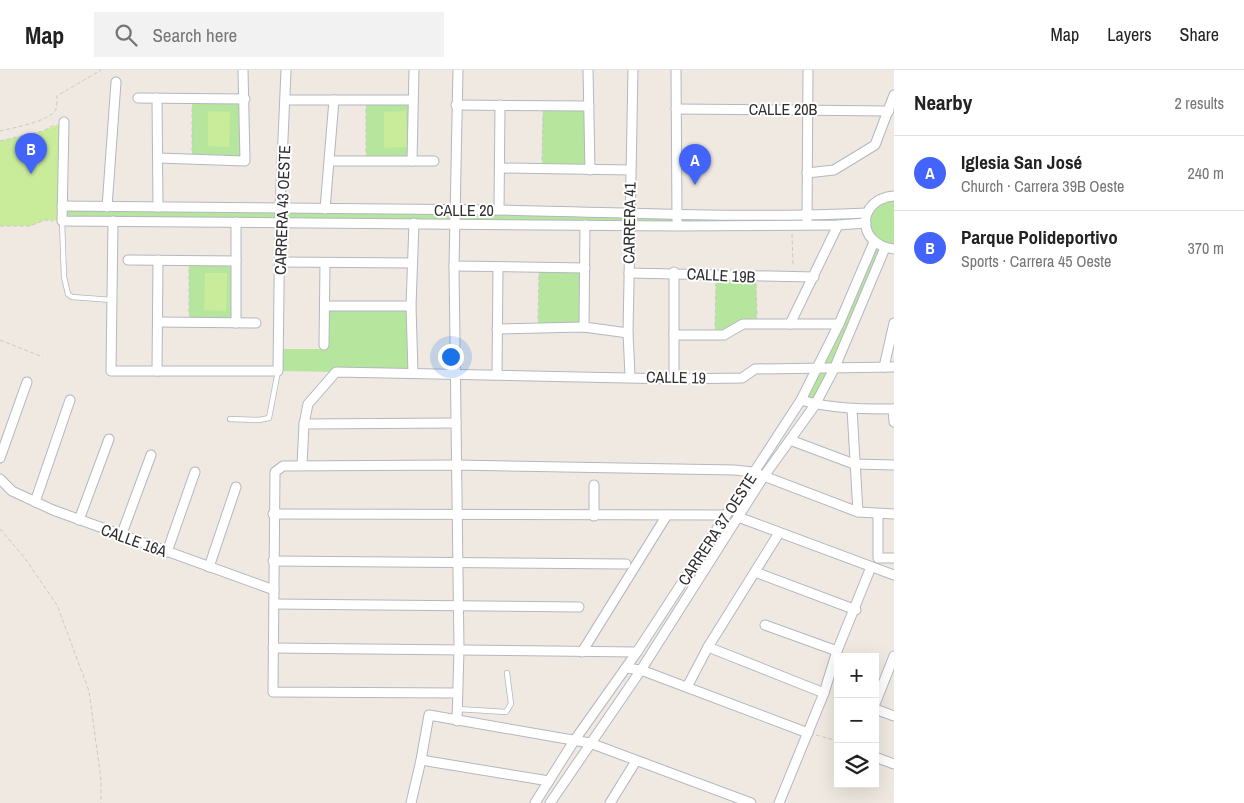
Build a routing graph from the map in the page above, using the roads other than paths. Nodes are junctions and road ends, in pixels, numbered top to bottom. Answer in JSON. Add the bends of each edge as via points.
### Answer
{"nodes":[{"id":1,"x":243,"y":70,"type":"edge"},
{"id":2,"x":286,"y":70,"type":"edge"},
{"id":3,"x":414,"y":70,"type":"edge"},
{"id":4,"x":458,"y":70,"type":"edge"},
{"id":5,"x":588,"y":70,"type":"edge"},
{"id":6,"x":633,"y":70,"type":"edge"},
{"id":7,"x":676,"y":70,"type":"edge"},
{"id":8,"x":808,"y":70,"type":"edge"},
{"id":9,"x":116,"y":82,"type":"dead end"},
{"id":10,"x":894,"y":95,"type":"edge"},
{"id":11,"x":138,"y":98,"type":"dead end"},
{"id":12,"x":157,"y":98,"type":"junction"},
{"id":13,"x":245,"y":99,"type":"junction"},
{"id":14,"x":286,"y":100,"type":"junction"},
{"id":15,"x":334,"y":100,"type":"junction"},
{"id":16,"x":412,"y":100,"type":"junction"},
{"id":17,"x":456,"y":105,"type":"junction"},
{"id":18,"x":500,"y":105,"type":"junction"},
{"id":19,"x":589,"y":106,"type":"junction"},
{"id":20,"x":676,"y":109,"type":"junction"},
{"id":21,"x":808,"y":109,"type":"junction"},
{"id":22,"x":889,"y":111,"type":"junction"},
{"id":23,"x":64,"y":122,"type":"road end"},
{"id":24,"x":158,"y":158,"type":"junction"},
{"id":25,"x":330,"y":161,"type":"junction"},
{"id":26,"x":412,"y":161,"type":"junction"},
{"id":27,"x":434,"y":161,"type":"dead end"},
{"id":28,"x":500,"y":168,"type":"junction"},
{"id":29,"x":590,"y":170,"type":"junction"},
{"id":30,"x":630,"y":170,"type":"junction"},
{"id":31,"x":808,"y":173,"type":"junction"},
{"id":32,"x":894,"y":196,"type":"edge"},
{"id":33,"x":62,"y":206,"type":"junction"},
{"id":34,"x":107,"y":207,"type":"junction"},
{"id":35,"x":158,"y":207,"type":"junction"},
{"id":36,"x":280,"y":208,"type":"junction"},
{"id":37,"x":325,"y":209,"type":"junction"},
{"id":38,"x":455,"y":210,"type":"junction"},
{"id":39,"x":500,"y":210,"type":"junction"},
{"id":40,"x":630,"y":214,"type":"junction"},
{"id":41,"x":677,"y":216,"type":"junction"},
{"id":42,"x":866,"y":218,"type":"junction"},
{"id":43,"x":62,"y":221,"type":"junction"},
{"id":44,"x":112,"y":221,"type":"junction"},
{"id":45,"x":806,"y":221,"type":"junction"},
{"id":46,"x":236,"y":222,"type":"junction"},
{"id":47,"x":280,"y":222,"type":"junction"},
{"id":48,"x":414,"y":223,"type":"junction"},
{"id":49,"x":455,"y":223,"type":"junction"},
{"id":50,"x":585,"y":225,"type":"junction"},
{"id":51,"x":630,"y":225,"type":"junction"},
{"id":52,"x":838,"y":225,"type":"junction"},
{"id":53,"x":677,"y":226,"type":"junction"},
{"id":54,"x":874,"y":242,"type":"junction"},
{"id":55,"x":890,"y":248,"type":"edge"},
{"id":56,"x":128,"y":260,"type":"dead end"},
{"id":57,"x":158,"y":260,"type":"junction"},
{"id":58,"x":236,"y":261,"type":"junction"},
{"id":59,"x":280,"y":262,"type":"junction"},
{"id":60,"x":325,"y":263,"type":"junction"},
{"id":61,"x":412,"y":263,"type":"junction"},
{"id":62,"x":454,"y":266,"type":"junction"},
{"id":63,"x":498,"y":267,"type":"junction"},
{"id":64,"x":585,"y":268,"type":"junction"},
{"id":65,"x":674,"y":272,"type":"junction"},
{"id":66,"x":629,"y":273,"type":"junction"},
{"id":67,"x":814,"y":277,"type":"junction"},
{"id":68,"x":112,"y":300,"type":"junction"},
{"id":69,"x":325,"y":306,"type":"junction"},
{"id":70,"x":411,"y":306,"type":"junction"},
{"id":71,"x":158,"y":322,"type":"junction"},
{"id":72,"x":236,"y":323,"type":"junction"},
{"id":73,"x":256,"y":323,"type":"dead end"},
{"id":74,"x":790,"y":324,"type":"junction"},
{"id":75,"x":839,"y":324,"type":"junction"},
{"id":76,"x":894,"y":324,"type":"edge"},
{"id":77,"x":584,"y":327,"type":"junction"},
{"id":78,"x":497,"y":329,"type":"junction"},
{"id":79,"x":628,"y":333,"type":"junction"},
{"id":80,"x":674,"y":335,"type":"junction"},
{"id":81,"x":324,"y":345,"type":"dead end"},
{"id":82,"x":820,"y":367,"type":"junction"},
{"id":83,"x":835,"y":367,"type":"junction"},
{"id":84,"x":884,"y":367,"type":"junction"},
{"id":85,"x":894,"y":367,"type":"edge"},
{"id":86,"x":278,"y":370,"type":"junction"},
{"id":87,"x":157,"y":371,"type":"junction"},
{"id":88,"x":413,"y":373,"type":"junction"},
{"id":89,"x":456,"y":374,"type":"junction"},
{"id":90,"x":497,"y":374,"type":"junction"},
{"id":91,"x":630,"y":376,"type":"junction"},
{"id":92,"x":674,"y":379,"type":"junction"},
{"id":93,"x":27,"y":382,"type":"dead end"},
{"id":94,"x":70,"y":400,"type":"dead end"},
{"id":95,"x":801,"y":400,"type":"junction"},
{"id":96,"x":816,"y":404,"type":"junction"},
{"id":97,"x":852,"y":408,"type":"junction"},
{"id":98,"x":894,"y":410,"type":"edge"},
{"id":99,"x":230,"y":419,"type":"dead end"},
{"id":100,"x":894,"y":422,"type":"edge"},
{"id":101,"x":456,"y":423,"type":"junction"},
{"id":102,"x":304,"y":424,"type":"junction"},
{"id":103,"x":109,"y":439,"type":"dead end"},
{"id":104,"x":790,"y":440,"type":"junction"},
{"id":105,"x":151,"y":455,"type":"dead end"},
{"id":106,"x":0,"y":458,"type":"edge"},
{"id":107,"x":854,"y":464,"type":"junction"},
{"id":108,"x":302,"y":465,"type":"junction"},
{"id":109,"x":458,"y":465,"type":"junction"},
{"id":110,"x":894,"y":465,"type":"edge"},
{"id":111,"x":195,"y":472,"type":"dead end"},
{"id":112,"x":753,"y":472,"type":"junction"},
{"id":113,"x":764,"y":476,"type":"junction"},
{"id":114,"x":0,"y":479,"type":"edge"},
{"id":115,"x":594,"y":485,"type":"dead end"},
{"id":116,"x":236,"y":487,"type":"dead end"},
{"id":117,"x":35,"y":502,"type":"junction"},
{"id":118,"x":858,"y":512,"type":"junction"},
{"id":119,"x":273,"y":514,"type":"junction"},
{"id":120,"x":458,"y":514,"type":"junction"},
{"id":121,"x":878,"y":514,"type":"junction"},
{"id":122,"x":894,"y":514,"type":"edge"},
{"id":123,"x":667,"y":515,"type":"junction"},
{"id":124,"x":726,"y":515,"type":"junction"},
{"id":125,"x":594,"y":516,"type":"junction"},
{"id":126,"x":738,"y":518,"type":"junction"},
{"id":127,"x":79,"y":520,"type":"junction"},
{"id":128,"x":779,"y":533,"type":"junction"},
{"id":129,"x":121,"y":536,"type":"junction"},
{"id":130,"x":167,"y":552,"type":"junction"},
{"id":131,"x":894,"y":558,"type":"edge"},
{"id":132,"x":273,"y":561,"type":"junction"},
{"id":133,"x":458,"y":562,"type":"junction"},
{"id":134,"x":626,"y":564,"type":"dead end"},
{"id":135,"x":210,"y":567,"type":"junction"},
{"id":136,"x":871,"y":567,"type":"junction"},
{"id":137,"x":755,"y":572,"type":"junction"},
{"id":138,"x":894,"y":575,"type":"edge"},
{"id":139,"x":274,"y":590,"type":"junction"},
{"id":140,"x":274,"y":604,"type":"junction"},
{"id":141,"x":458,"y":605,"type":"junction"},
{"id":142,"x":579,"y":607,"type":"dead end"},
{"id":143,"x":856,"y":610,"type":"junction"},
{"id":144,"x":765,"y":625,"type":"dead end"},
{"id":145,"x":274,"y":648,"type":"junction"},
{"id":146,"x":708,"y":648,"type":"junction"},
{"id":147,"x":459,"y":649,"type":"junction"},
{"id":148,"x":837,"y":651,"type":"junction"},
{"id":149,"x":582,"y":652,"type":"junction"},
{"id":150,"x":637,"y":652,"type":"junction"},
{"id":151,"x":894,"y":656,"type":"edge"},
{"id":152,"x":626,"y":668,"type":"junction"},
{"id":153,"x":892,"y":668,"type":"edge"},
{"id":154,"x":641,"y":670,"type":"junction"},
{"id":155,"x":507,"y":673,"type":"dead end"},
{"id":156,"x":686,"y":687,"type":"junction"},
{"id":157,"x":457,"y":693,"type":"junction"},
{"id":158,"x":824,"y":693,"type":"junction"},
{"id":159,"x":878,"y":698,"type":"edge"},
{"id":160,"x":457,"y":709,"type":"junction"},
{"id":161,"x":879,"y":710,"type":"edge"},
{"id":162,"x":894,"y":716,"type":"edge"},
{"id":163,"x":457,"y":721,"type":"junction"},
{"id":164,"x":808,"y":733,"type":"junction"},
{"id":165,"x":574,"y":741,"type":"junction"},
{"id":166,"x":590,"y":743,"type":"junction"},
{"id":167,"x":879,"y":758,"type":"edge"},
{"id":168,"x":421,"y":760,"type":"junction"},
{"id":169,"x":636,"y":761,"type":"junction"},
{"id":170,"x":894,"y":764,"type":"edge"},
{"id":171,"x":549,"y":781,"type":"junction"},
{"id":172,"x":611,"y":801,"type":"edge"},
{"id":173,"x":411,"y":803,"type":"edge"},
{"id":174,"x":535,"y":803,"type":"edge"},
{"id":175,"x":550,"y":803,"type":"edge"},
{"id":176,"x":621,"y":803,"type":"edge"},
{"id":177,"x":751,"y":803,"type":"edge"},
{"id":178,"x":779,"y":803,"type":"edge"}],
"edges":[{"from":1,"to":13,"type":"street"},
{"from":2,"to":14,"type":"street","name":"CARRERA 43 OESTE"},
{"from":3,"to":16,"type":"street"},
{"from":4,"to":17,"type":"street"},
{"from":5,"to":19,"type":"street"},
{"from":6,"to":30,"type":"street","name":"CARRERA 41"},
{"from":7,"to":20,"type":"street"},
{"from":8,"to":21,"type":"street"},
{"from":9,"to":34,"type":"street"},
{"from":10,"to":22,"type":"street"},
{"from":11,"to":12,"type":"street"},
{"from":12,"to":13,"type":"street"},
{"from":12,"to":24,"type":"street"},
{"from":13,"to":24,"type":"street","via":[[245,161]]},
{"from":14,"to":15,"type":"street"},
{"from":14,"to":36,"type":"street","name":"CARRERA 43 OESTE"},
{"from":15,"to":16,"type":"street"},
{"from":15,"to":25,"type":"street"},
{"from":16,"to":26,"type":"street"},
{"from":17,"to":18,"type":"street"},
{"from":17,"to":38,"type":"street"},
{"from":18,"to":19,"type":"street"},
{"from":18,"to":28,"type":"street"},
{"from":19,"to":29,"type":"street"},
{"from":20,"to":21,"type":"street","name":"CALLE 20B"},
{"from":20,"to":41,"type":"street"},
{"from":21,"to":22,"type":"street","name":"CALLE 20B"},
{"from":21,"to":31,"type":"street"},
{"from":22,"to":31,"type":"street","via":[[875,144],[834,170]]},
{"from":23,"to":33,"type":"street"},
{"from":24,"to":35,"type":"street"},
{"from":25,"to":26,"type":"street"},
{"from":25,"to":37,"type":"street"},
{"from":26,"to":27,"type":"street"},
{"from":28,"to":29,"type":"street"},
{"from":28,"to":39,"type":"street"},
{"from":29,"to":30,"type":"street"},
{"from":30,"to":40,"type":"street","name":"CARRERA 41"},
{"from":31,"to":45,"type":"street"},
{"from":32,"to":42,"type":"street","via":[[878,200]]},
{"from":33,"to":34,"type":"street","name":"CALLE 20"},
{"from":33,"to":43,"type":"street"},
{"from":34,"to":35,"type":"street","name":"CALLE 20"},
{"from":35,"to":36,"type":"street","name":"CALLE 20"},
{"from":36,"to":37,"type":"street","name":"CALLE 20"},
{"from":36,"to":47,"type":"street","name":"CARRERA 43 OESTE"},
{"from":37,"to":38,"type":"street","name":"CALLE 20"},
{"from":38,"to":39,"type":"street","name":"CALLE 20"},
{"from":38,"to":49,"type":"street"},
{"from":39,"to":40,"type":"street","name":"CALLE 20"},
{"from":40,"to":41,"type":"street","name":"CALLE 20"},
{"from":40,"to":51,"type":"street","name":"CARRERA 41"},
{"from":41,"to":45,"type":"street","name":"CALLE 20"},
{"from":41,"to":53,"type":"street"},
{"from":42,"to":45,"type":"street","name":"CALLE 20"},
{"from":42,"to":52,"type":"street","name":"CALLE 20"},
{"from":42,"to":54,"type":"street","via":[[869,236]]},
{"from":43,"to":44,"type":"street","name":"CALLE 20"},
{"from":43,"to":68,"type":"lane","via":[[64,277],[68,294]]},
{"from":44,"to":46,"type":"street","name":"CALLE 20"},
{"from":44,"to":68,"type":"street"},
{"from":45,"to":52,"type":"street","name":"CALLE 20"},
{"from":45,"to":53,"type":"street","name":"CALLE 20","via":[[792,226]]},
{"from":46,"to":47,"type":"street","name":"CALLE 20"},
{"from":46,"to":58,"type":"street"},
{"from":47,"to":48,"type":"street","name":"CALLE 20"},
{"from":47,"to":59,"type":"street","name":"CARRERA 43 OESTE"},
{"from":48,"to":49,"type":"street","name":"CALLE 20"},
{"from":48,"to":61,"type":"street"},
{"from":49,"to":50,"type":"street","name":"CALLE 20"},
{"from":49,"to":62,"type":"street"},
{"from":50,"to":51,"type":"street","name":"CALLE 20"},
{"from":50,"to":64,"type":"street"},
{"from":51,"to":53,"type":"street","name":"CALLE 20"},
{"from":51,"to":66,"type":"street","name":"CARRERA 41"},
{"from":52,"to":67,"type":"street"},
{"from":54,"to":55,"type":"street"},
{"from":54,"to":75,"type":"street","name":"CARRERA 37 OESTE"},
{"from":55,"to":83,"type":"street","name":"CARRERA 37 OESTE"},
{"from":56,"to":57,"type":"street"},
{"from":57,"to":58,"type":"street"},
{"from":57,"to":71,"type":"street"},
{"from":58,"to":72,"type":"street"},
{"from":59,"to":60,"type":"street"},
{"from":59,"to":86,"type":"street","name":"CARRERA 43 OESTE"},
{"from":60,"to":61,"type":"street"},
{"from":60,"to":69,"type":"street"},
{"from":61,"to":70,"type":"street"},
{"from":62,"to":63,"type":"street"},
{"from":62,"to":89,"type":"street"},
{"from":63,"to":64,"type":"street"},
{"from":63,"to":78,"type":"street"},
{"from":64,"to":77,"type":"street"},
{"from":65,"to":66,"type":"street","name":"CALLE 19B"},
{"from":65,"to":67,"type":"street","name":"CALLE 19B"},
{"from":65,"to":80,"type":"street"},
{"from":66,"to":79,"type":"street","name":"CARRERA 41"},
{"from":67,"to":74,"type":"street"},
{"from":68,"to":87,"type":"street","via":[[111,371]]},
{"from":69,"to":70,"type":"street"},
{"from":69,"to":81,"type":"street"},
{"from":70,"to":88,"type":"street"},
{"from":71,"to":72,"type":"street"},
{"from":71,"to":87,"type":"street"},
{"from":72,"to":73,"type":"street"},
{"from":74,"to":75,"type":"street"},
{"from":74,"to":80,"type":"street","via":[[743,324],[724,335]]},
{"from":75,"to":82,"type":"street","name":"CARRERA 37 OESTE"},
{"from":76,"to":84,"type":"street"},
{"from":77,"to":78,"type":"street"},
{"from":77,"to":79,"type":"street"},
{"from":78,"to":90,"type":"street"},
{"from":79,"to":91,"type":"street","name":"CARRERA 41"},
{"from":80,"to":92,"type":"street"},
{"from":82,"to":83,"type":"street","name":"CALLE 19"},
{"from":82,"to":92,"type":"street","name":"CALLE 19","via":[[755,369],[742,378]]},
{"from":82,"to":95,"type":"street","name":"CARRERA 37 OESTE"},
{"from":83,"to":84,"type":"street","name":"CALLE 19"},
{"from":83,"to":96,"type":"street","name":"CARRERA 37 OESTE"},
{"from":84,"to":85,"type":"street","name":"CALLE 19"},
{"from":86,"to":87,"type":"street"},
{"from":86,"to":99,"type":"lane","via":[[269,418]]},
{"from":88,"to":89,"type":"street","name":"CALLE 19"},
{"from":88,"to":102,"type":"street","name":"CALLE 19","via":[[336,372],[308,404]]},
{"from":89,"to":90,"type":"street","name":"CALLE 19"},
{"from":89,"to":101,"type":"street"},
{"from":90,"to":91,"type":"street","name":"CALLE 19"},
{"from":91,"to":92,"type":"street","name":"CALLE 19"},
{"from":93,"to":106,"type":"street"},
{"from":94,"to":117,"type":"street"},
{"from":95,"to":96,"type":"street"},
{"from":95,"to":112,"type":"street","name":"CARRERA 37 OESTE"},
{"from":96,"to":97,"type":"street"},
{"from":96,"to":104,"type":"street","name":"CARRERA 37 OESTE"},
{"from":97,"to":98,"type":"street"},
{"from":97,"to":107,"type":"street"},
{"from":98,"to":100,"type":"street"},
{"from":101,"to":102,"type":"street"},
{"from":101,"to":109,"type":"street"},
{"from":102,"to":108,"type":"street","name":"CALLE 19"},
{"from":103,"to":127,"type":"street"},
{"from":104,"to":107,"type":"street"},
{"from":104,"to":113,"type":"street","name":"CARRERA 37 OESTE"},
{"from":105,"to":129,"type":"street"},
{"from":107,"to":110,"type":"street"},
{"from":107,"to":118,"type":"street"},
{"from":108,"to":109,"type":"street"},
{"from":108,"to":119,"type":"street","via":[[283,466],[275,472]]},
{"from":109,"to":112,"type":"street"},
{"from":109,"to":120,"type":"street"},
{"from":111,"to":130,"type":"street"},
{"from":112,"to":113,"type":"street"},
{"from":112,"to":124,"type":"street","name":"CARRERA 37 OESTE"},
{"from":113,"to":118,"type":"street"},
{"from":113,"to":126,"type":"street","name":"CARRERA 37 OESTE"},
{"from":114,"to":117,"type":"street","name":"CALLE 16A","via":[[12,491]]},
{"from":115,"to":125,"type":"street"},
{"from":116,"to":135,"type":"street"},
{"from":117,"to":127,"type":"street","name":"CALLE 16A"},
{"from":118,"to":121,"type":"street"},
{"from":119,"to":120,"type":"street"},
{"from":119,"to":132,"type":"street"},
{"from":120,"to":125,"type":"street"},
{"from":120,"to":133,"type":"street"},
{"from":121,"to":122,"type":"street"},
{"from":121,"to":131,"type":"street","via":[[878,558]]},
{"from":123,"to":124,"type":"street"},
{"from":123,"to":125,"type":"street"},
{"from":123,"to":149,"type":"street"},
{"from":124,"to":150,"type":"street","name":"CARRERA 37 OESTE"},
{"from":126,"to":128,"type":"street"},
{"from":126,"to":154,"type":"street","name":"CARRERA 37 OESTE"},
{"from":127,"to":129,"type":"street","name":"CALLE 16A"},
{"from":128,"to":136,"type":"street"},
{"from":128,"to":137,"type":"street"},
{"from":129,"to":130,"type":"street","name":"CALLE 16A"},
{"from":130,"to":135,"type":"street","name":"CALLE 16A"},
{"from":132,"to":133,"type":"street"},
{"from":132,"to":139,"type":"street"},
{"from":133,"to":134,"type":"street"},
{"from":133,"to":141,"type":"street"},
{"from":135,"to":139,"type":"street","name":"CALLE 16A"},
{"from":136,"to":138,"type":"street"},
{"from":136,"to":143,"type":"street"},
{"from":137,"to":143,"type":"street"},
{"from":137,"to":146,"type":"street"},
{"from":139,"to":140,"type":"street"},
{"from":140,"to":141,"type":"street"},
{"from":140,"to":145,"type":"street"},
{"from":141,"to":142,"type":"street"},
{"from":141,"to":147,"type":"street"},
{"from":143,"to":148,"type":"street"},
{"from":144,"to":148,"type":"street"},
{"from":145,"to":147,"type":"street"},
{"from":145,"to":157,"type":"street","via":[[273,692]]},
{"from":146,"to":156,"type":"street"},
{"from":146,"to":158,"type":"street"},
{"from":147,"to":149,"type":"street"},
{"from":147,"to":157,"type":"street"},
{"from":148,"to":158,"type":"street"},
{"from":149,"to":150,"type":"street"},
{"from":150,"to":152,"type":"street","name":"CARRERA 37 OESTE"},
{"from":151,"to":153,"type":"street"},
{"from":152,"to":154,"type":"street"},
{"from":152,"to":165,"type":"street","name":"CARRERA 37 OESTE"},
{"from":153,"to":159,"type":"street"},
{"from":154,"to":156,"type":"street"},
{"from":154,"to":166,"type":"street","name":"CARRERA 37 OESTE"},
{"from":155,"to":160,"type":"lane","via":[[511,704],[506,712]]},
{"from":156,"to":164,"type":"street"},
{"from":157,"to":160,"type":"street"},
{"from":158,"to":164,"type":"street"},
{"from":160,"to":163,"type":"street"},
{"from":161,"to":162,"type":"street"},
{"from":163,"to":165,"type":"street"},
{"from":163,"to":168,"type":"street","via":[[429,715]]},
{"from":164,"to":178,"type":"street"},
{"from":165,"to":166,"type":"street"},
{"from":165,"to":171,"type":"street","name":"CARRERA 37 OESTE"},
{"from":166,"to":169,"type":"street"},
{"from":166,"to":175,"type":"street","name":"CARRERA 37 OESTE"},
{"from":167,"to":170,"type":"street"},
{"from":168,"to":171,"type":"street"},
{"from":168,"to":173,"type":"street"},
{"from":169,"to":172,"type":"street"},
{"from":169,"to":177,"type":"street"},
{"from":171,"to":174,"type":"street","name":"CARRERA 37 OESTE"},
{"from":172,"to":176,"type":"street"}]}
